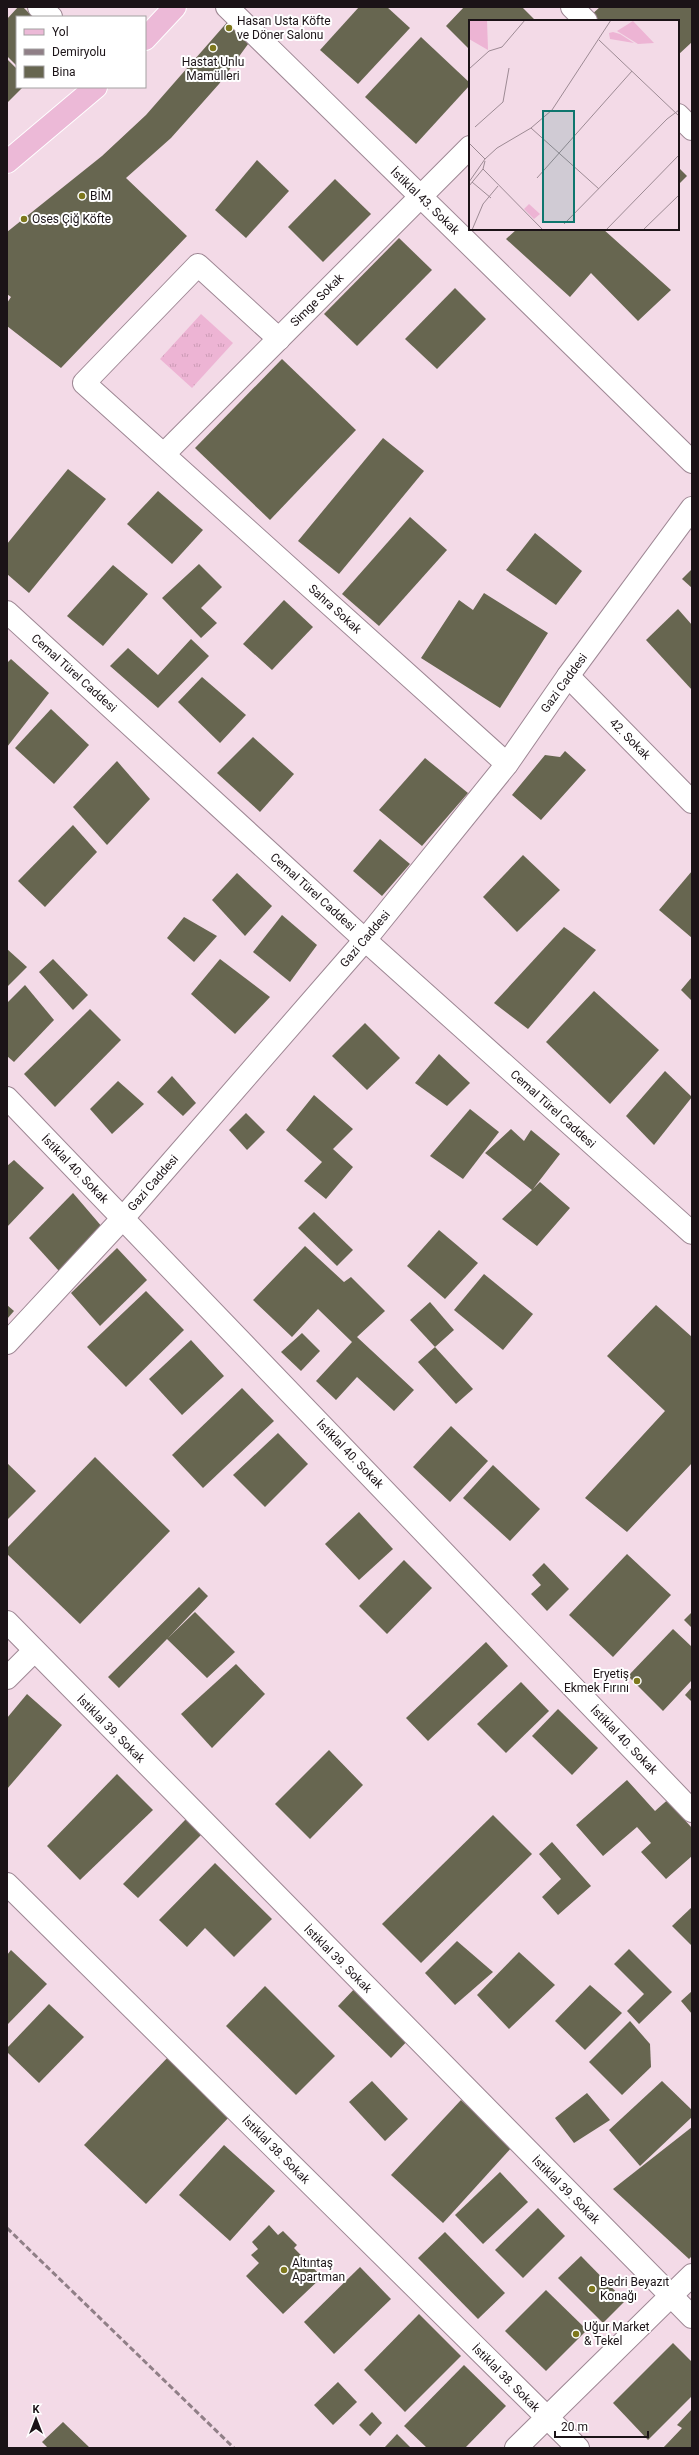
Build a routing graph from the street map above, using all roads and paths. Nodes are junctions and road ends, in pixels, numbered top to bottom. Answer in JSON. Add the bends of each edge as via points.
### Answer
{"nodes":[{"id":1,"x":39,"y":7,"type":"edge"},
{"id":2,"x":175,"y":7,"type":"edge"},
{"id":3,"x":227,"y":7,"type":"edge"},
{"id":4,"x":572,"y":7,"type":"edge"},
{"id":5,"x":50,"y":16,"type":"edge"},
{"id":6,"x":585,"y":20,"type":"edge"},
{"id":7,"x":146,"y":38,"type":"edge"},
{"id":8,"x":95,"y":88,"type":"edge"},
{"id":9,"x":679,"y":116,"type":"edge"},
{"id":10,"x":692,"y":129,"type":"edge"},
{"id":11,"x":469,"y":147,"type":"edge"},
{"id":12,"x":7,"y":162,"type":"edge"},
{"id":13,"x":421,"y":197,"type":"junction"},
{"id":14,"x":279,"y":339,"type":"junction"},
{"id":15,"x":164,"y":454,"type":"junction"},
{"id":16,"x":692,"y":462,"type":"edge"},
{"id":17,"x":692,"y":508,"type":"edge"},
{"id":18,"x":7,"y":612,"type":"edge"},
{"id":19,"x":568,"y":676,"type":"junction"},
{"id":20,"x":507,"y":764,"type":"junction"},
{"id":21,"x":692,"y":802,"type":"edge"},
{"id":22,"x":365,"y":940,"type":"junction"},
{"id":23,"x":7,"y":1098,"type":"edge"},
{"id":24,"x":123,"y":1218,"type":"junction"},
{"id":25,"x":692,"y":1233,"type":"edge"},
{"id":26,"x":7,"y":1343,"type":"edge"},
{"id":27,"x":7,"y":1622,"type":"edge"},
{"id":28,"x":34,"y":1651,"type":"junction"},
{"id":29,"x":7,"y":1678,"type":"edge"},
{"id":30,"x":692,"y":1811,"type":"edge"},
{"id":31,"x":7,"y":1884,"type":"edge"},
{"id":32,"x":692,"y":2274,"type":"edge"},
{"id":33,"x":670,"y":2296,"type":"junction"},
{"id":34,"x":692,"y":2317,"type":"edge"},
{"id":35,"x":546,"y":2417,"type":"junction"},
{"id":36,"x":516,"y":2448,"type":"edge"},
{"id":37,"x":578,"y":2448,"type":"edge"}],
"edges":[{"from":1,"to":5,"type":"street"},
{"from":2,"to":7,"type":"main road"},
{"from":3,"to":13,"type":"street","name":"İstiklal 43. Sokak"},
{"from":4,"to":6,"type":"street"},
{"from":8,"to":12,"type":"main road"},
{"from":9,"to":10,"type":"street"},
{"from":11,"to":13,"type":"street","name":"Simge Sokak"},
{"from":13,"to":14,"type":"street","name":"Simge Sokak"},
{"from":13,"to":16,"type":"street","name":"İstiklal 43. Sokak"},
{"from":14,"to":15,"type":"street","name":"Simge Sokak"},
{"from":14,"to":15,"type":"street","name":"Sahra Sokak","via":[[198,265],[84,383]]},
{"from":15,"to":20,"type":"street","name":"Sahra Sokak"},
{"from":17,"to":19,"type":"street","name":"Gazi Caddesi"},
{"from":18,"to":22,"type":"street","name":"Cemal Türel Caddesi"},
{"from":19,"to":20,"type":"street","name":"Gazi Caddesi"},
{"from":19,"to":21,"type":"street","name":"42. Sokak"},
{"from":20,"to":22,"type":"street","name":"Gazi Caddesi"},
{"from":22,"to":24,"type":"street","name":"Gazi Caddesi"},
{"from":22,"to":25,"type":"street","name":"Cemal Türel Caddesi"},
{"from":23,"to":24,"type":"street","name":"İstiklal 40. Sokak"},
{"from":24,"to":26,"type":"street","name":"Gazi Caddesi"},
{"from":24,"to":30,"type":"street","name":"İstiklal 40. Sokak"},
{"from":27,"to":28,"type":"street","name":"İstiklal 39. Sokak"},
{"from":28,"to":29,"type":"street"},
{"from":28,"to":33,"type":"street","name":"İstiklal 39. Sokak"},
{"from":31,"to":35,"type":"street","name":"İstiklal 38. Sokak"},
{"from":32,"to":33,"type":"street"},
{"from":33,"to":34,"type":"street","name":"İstiklal 39. Sokak"},
{"from":33,"to":35,"type":"street"},
{"from":35,"to":36,"type":"street"},
{"from":35,"to":37,"type":"street","name":"İstiklal 38. Sokak"}]}
